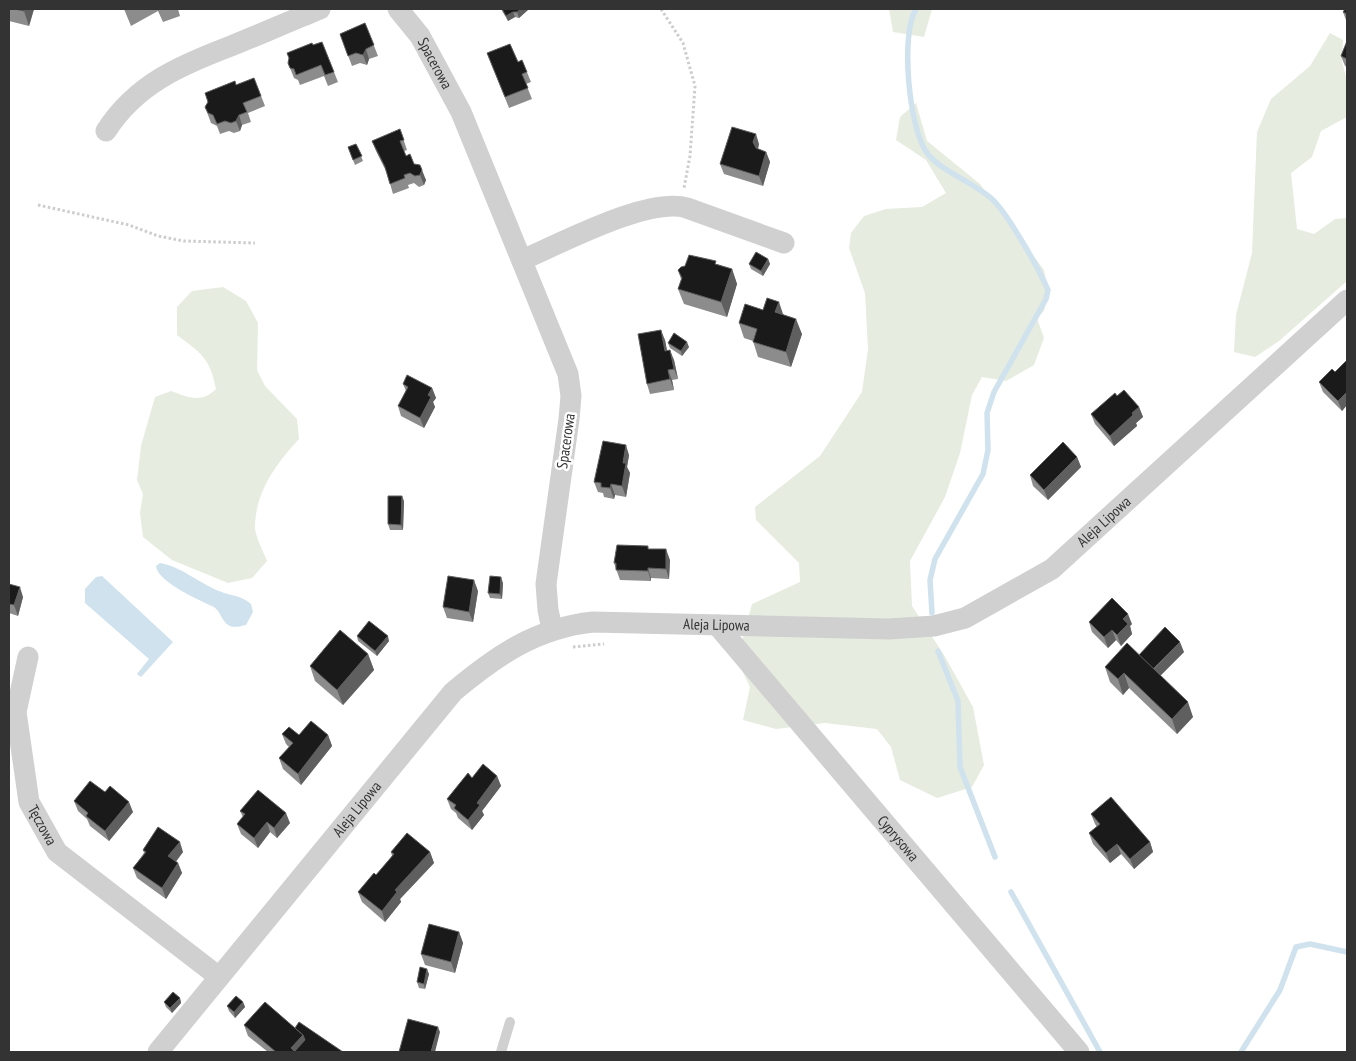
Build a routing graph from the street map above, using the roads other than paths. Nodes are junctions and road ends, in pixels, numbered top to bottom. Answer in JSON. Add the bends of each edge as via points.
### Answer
{"nodes":[{"id":1,"x":320,"y":9,"type":"edge"},
{"id":2,"x":398,"y":9,"type":"edge"},
{"id":3,"x":106,"y":131,"type":"dead end"},
{"id":4,"x":784,"y":242,"type":"dead end"},
{"id":5,"x":522,"y":260,"type":"junction"},
{"id":6,"x":1347,"y":300,"type":"edge"},
{"id":7,"x":717,"y":626,"type":"junction"},
{"id":8,"x":552,"y":629,"type":"junction"},
{"id":9,"x":28,"y":657,"type":"dead end"},
{"id":10,"x":219,"y":977,"type":"junction"},
{"id":11,"x":510,"y":1022,"type":"dead end"},
{"id":12,"x":158,"y":1052,"type":"edge"},
{"id":13,"x":501,"y":1052,"type":"edge"},
{"id":14,"x":1079,"y":1052,"type":"edge"}],
"edges":[{"from":1,"to":3,"type":"street","via":[[179,66],[136,95],[118,112]]},
{"from":2,"to":5,"type":"street","name":"Spacerowa","via":[[420,36],[444,76]]},
{"from":4,"to":5,"type":"street","via":[[671,205],[641,210]]},
{"from":5,"to":8,"type":"street","name":"Spacerowa","via":[[568,374],[572,396],[546,584]]},
{"from":6,"to":7,"type":"street","name":"Aleja Lipowa","via":[[1052,569],[1006,597],[964,618],[934,626],[890,629]]},
{"from":7,"to":8,"type":"street","name":"Aleja Lipowa","via":[[593,622]]},
{"from":7,"to":14,"type":"street","name":"Cyprysowa"},
{"from":8,"to":10,"type":"street","name":"Aleja Lipowa","via":[[522,642],[453,692]]},
{"from":9,"to":10,"type":"street","name":"Tęczowa","via":[[16,712],[29,802],[57,852]]},
{"from":10,"to":12,"type":"street","name":"Aleja Lipowa"},
{"from":11,"to":13,"type":"lane"}]}
